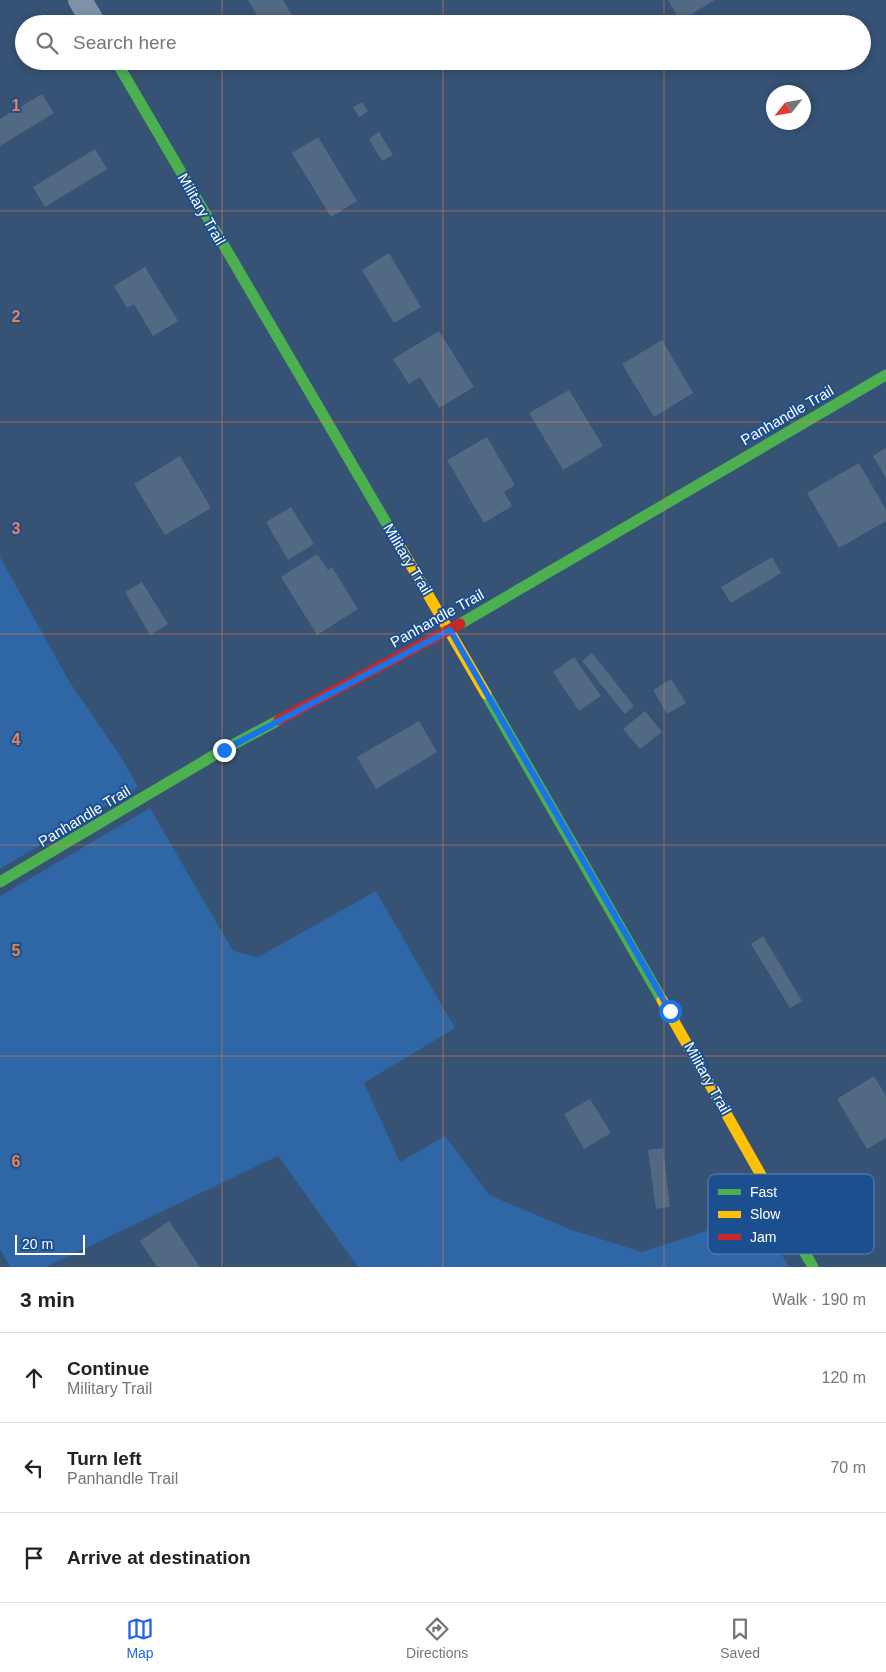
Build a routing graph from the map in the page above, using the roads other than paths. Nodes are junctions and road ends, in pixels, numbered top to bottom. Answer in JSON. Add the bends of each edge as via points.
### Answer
{"nodes":[{"id":1,"x":80,"y":0,"type":"edge"},
{"id":2,"x":89,"y":15,"type":"edge"},
{"id":3,"x":121,"y":70,"type":"edge"},
{"id":4,"x":886,"y":375,"type":"edge"},
{"id":5,"x":450,"y":630,"type":"junction"},
{"id":6,"x":0,"y":882,"type":"edge"},
{"id":7,"x":761,"y":1174,"type":"edge"},
{"id":8,"x":806,"y":1254,"type":"edge"},
{"id":9,"x":813,"y":1267,"type":"edge"}],
"edges":[{"from":1,"to":2,"type":"street"},
{"from":3,"to":5,"type":"street","name":"Military Trail"},
{"from":4,"to":5,"type":"street","name":"Panhandle Trail"},
{"from":5,"to":6,"type":"street","name":"Panhandle Trail","via":[[224,750]]},
{"from":5,"to":7,"type":"street","name":"Military Trail"},
{"from":8,"to":9,"type":"street","name":"Military Trail"}]}
